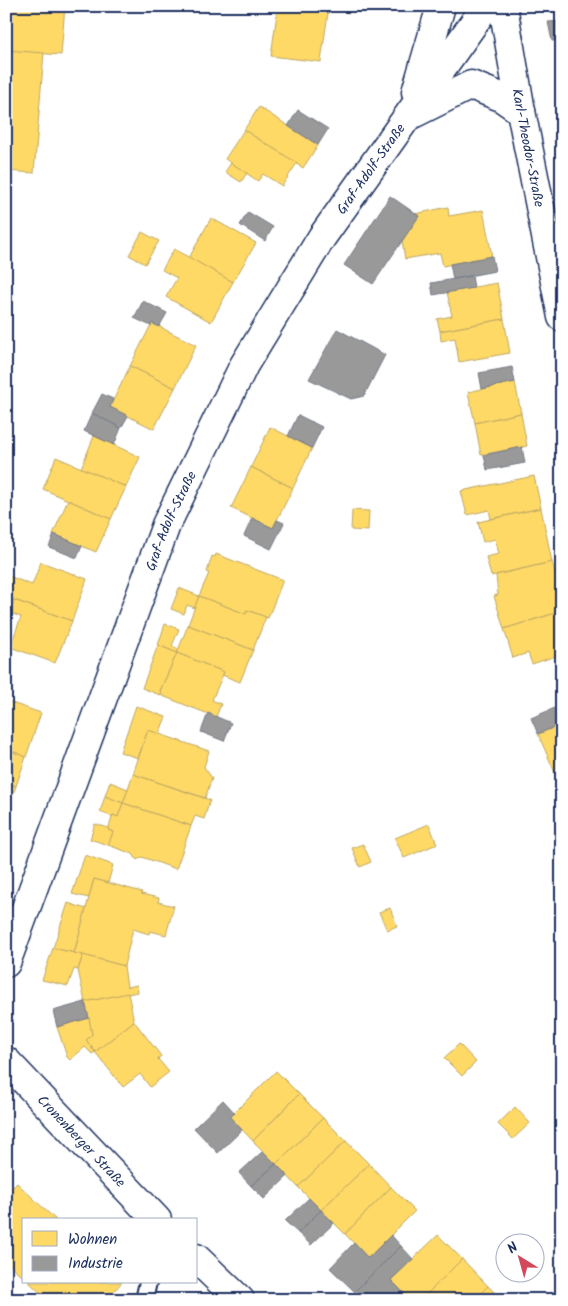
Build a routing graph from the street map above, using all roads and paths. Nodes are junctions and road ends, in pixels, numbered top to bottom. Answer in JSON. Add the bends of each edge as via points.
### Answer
{"nodes":[{"id":1,"x":441,"y":6,"type":"edge"},
{"id":2,"x":486,"y":6,"type":"edge"},
{"id":3,"x":503,"y":6,"type":"edge"},
{"id":4,"x":520,"y":111,"type":"junction"},
{"id":5,"x":410,"y":115,"type":"junction"},
{"id":6,"x":562,"y":317,"type":"edge"},
{"id":7,"x":6,"y":962,"type":"edge"},
{"id":8,"x":6,"y":1061,"type":"edge"},
{"id":9,"x":155,"y":1218,"type":"edge"},
{"id":10,"x":198,"y":1260,"type":"edge"},
{"id":11,"x":148,"y":1284,"type":"edge"},
{"id":12,"x":235,"y":1298,"type":"edge"},
{"id":13,"x":144,"y":1300,"type":"edge"}],
"edges":[{"from":1,"to":5,"type":"street"},
{"from":2,"to":5,"type":"street","name":"Graf-Adolf-Straße"},
{"from":3,"to":4,"type":"street","name":"Karl-Theodor-Straße"},
{"from":4,"to":5,"type":"street","name":"Graf-Adolf-Straße","via":[[501,97],[471,85]]},
{"from":4,"to":6,"type":"street","name":"Karl-Theodor-Straße"},
{"from":5,"to":7,"type":"street","name":"Graf-Adolf-Straße","via":[[322,237],[244,365],[166,525]]},
{"from":8,"to":9,"type":"street","name":"Cronenberger Straße"},
{"from":10,"to":12,"type":"street"},
{"from":11,"to":13,"type":"lane"}]}
